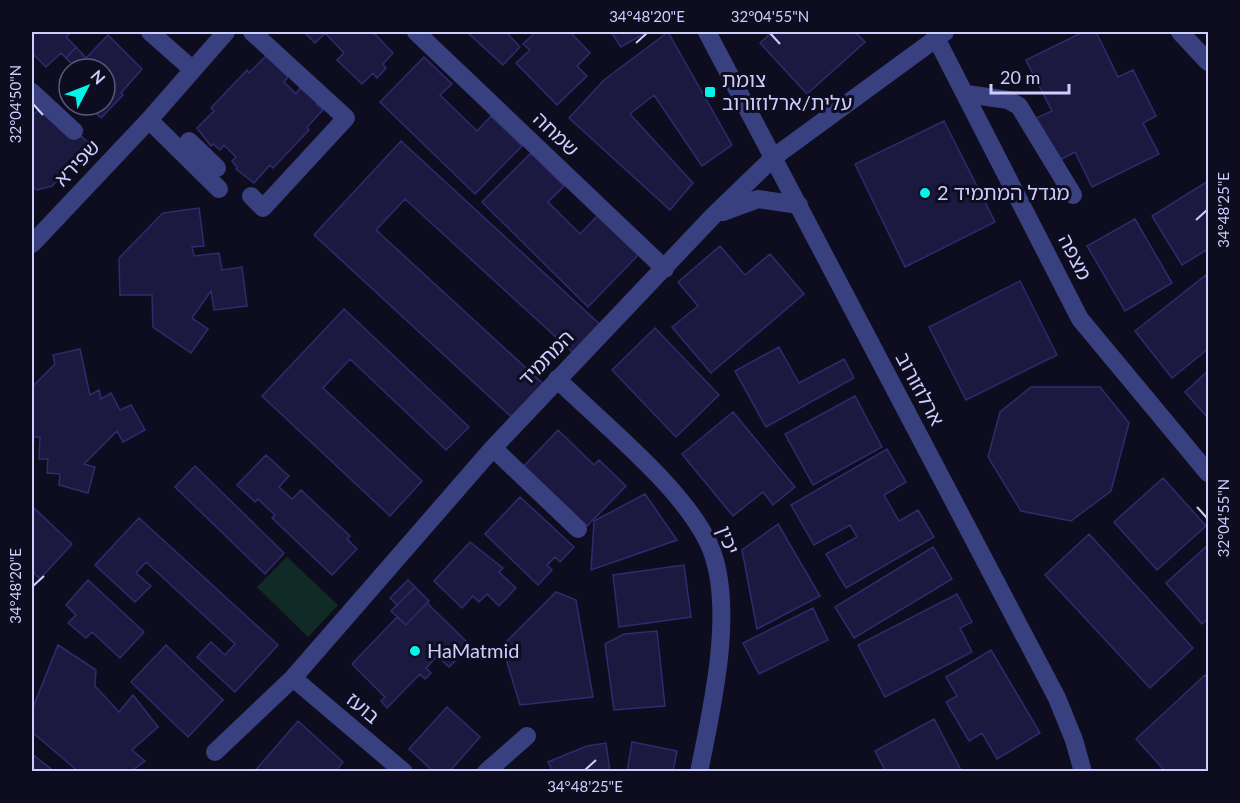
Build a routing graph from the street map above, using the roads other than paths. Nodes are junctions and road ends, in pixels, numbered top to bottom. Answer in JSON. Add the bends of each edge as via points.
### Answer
{"nodes":[{"id":1,"x":150,"y":32,"type":"edge"},
{"id":2,"x":226,"y":32,"type":"edge"},
{"id":3,"x":252,"y":32,"type":"edge"},
{"id":4,"x":416,"y":32,"type":"edge"},
{"id":5,"x":706,"y":32,"type":"edge"},
{"id":6,"x":1180,"y":32,"type":"edge"},
{"id":7,"x":940,"y":35,"type":"edge"},
{"id":8,"x":1199,"y":39,"type":"edge"},
{"id":9,"x":1209,"y":62,"type":"edge"},
{"id":10,"x":192,"y":69,"type":"junction"},
{"id":11,"x":32,"y":92,"type":"edge"},
{"id":12,"x":967,"y":94,"type":"junction"},
{"id":13,"x":153,"y":116,"type":"junction"},
{"id":14,"x":74,"y":130,"type":"dead end"},
{"id":15,"x":187,"y":155,"type":"junction"},
{"id":16,"x":774,"y":158,"type":"junction"},
{"id":17,"x":217,"y":168,"type":"dead end"},
{"id":18,"x":192,"y":179,"type":"dead end"},
{"id":19,"x":219,"y":189,"type":"dead end"},
{"id":20,"x":1073,"y":195,"type":"dead end"},
{"id":21,"x":251,"y":196,"type":"dead end"},
{"id":22,"x":799,"y":205,"type":"junction"},
{"id":23,"x":713,"y":216,"type":"junction"},
{"id":24,"x":35,"y":234,"type":"edge"},
{"id":25,"x":665,"y":269,"type":"junction"},
{"id":26,"x":557,"y":379,"type":"junction"},
{"id":27,"x":493,"y":447,"type":"junction"},
{"id":28,"x":1209,"y":473,"type":"edge"},
{"id":29,"x":578,"y":529,"type":"dead end"},
{"id":30,"x":293,"y":678,"type":"junction"},
{"id":31,"x":527,"y":736,"type":"dead end"},
{"id":32,"x":215,"y":752,"type":"dead end"},
{"id":33,"x":404,"y":771,"type":"edge"},
{"id":34,"x":486,"y":771,"type":"edge"},
{"id":35,"x":699,"y":771,"type":"edge"},
{"id":36,"x":1083,"y":771,"type":"edge"}],
"edges":[{"from":1,"to":10,"type":"street"},
{"from":2,"to":10,"type":"street","name":"שפירא"},
{"from":3,"to":21,"type":"street","via":[[346,118],[263,208]]},
{"from":4,"to":25,"type":"street","name":"שמחה"},
{"from":5,"to":16,"type":"street","name":"ארלוזורוב"},
{"from":6,"to":8,"type":"street"},
{"from":7,"to":12,"type":"street","name":"מצפה"},
{"from":7,"to":16,"type":"street","name":"המתמיד"},
{"from":8,"to":9,"type":"street"},
{"from":10,"to":13,"type":"street","name":"שפירא"},
{"from":11,"to":14,"type":"street"},
{"from":12,"to":20,"type":"street","via":[[1008,100],[1019,106]]},
{"from":12,"to":28,"type":"street","name":"מצפה","via":[[1080,319]]},
{"from":13,"to":15,"type":"street"},
{"from":13,"to":17,"type":"street"},
{"from":13,"to":24,"type":"street","name":"שפירא"},
{"from":15,"to":18,"type":"street","via":[[186,166]]},
{"from":15,"to":19,"type":"street"},
{"from":16,"to":22,"type":"street","name":"ארלוזורוב"},
{"from":16,"to":23,"type":"street","name":"המתמיד"},
{"from":22,"to":23,"type":"street","via":[[758,199]]},
{"from":22,"to":36,"type":"street","name":"ארלוזורוב","via":[[1057,698]]},
{"from":23,"to":25,"type":"street","name":"המתמיד"},
{"from":25,"to":26,"type":"street","name":"המתמיד"},
{"from":26,"to":27,"type":"street","name":"המתמיד"},
{"from":26,"to":35,"type":"street","name":"יכין","via":[[663,481],[690,512],[709,544],[722,597],[721,644]]},
{"from":27,"to":29,"type":"street"},
{"from":27,"to":30,"type":"street","name":"המתמיד"},
{"from":30,"to":32,"type":"street","name":"המתמיד"},
{"from":30,"to":33,"type":"street","name":"בועז"},
{"from":31,"to":34,"type":"street"}]}
